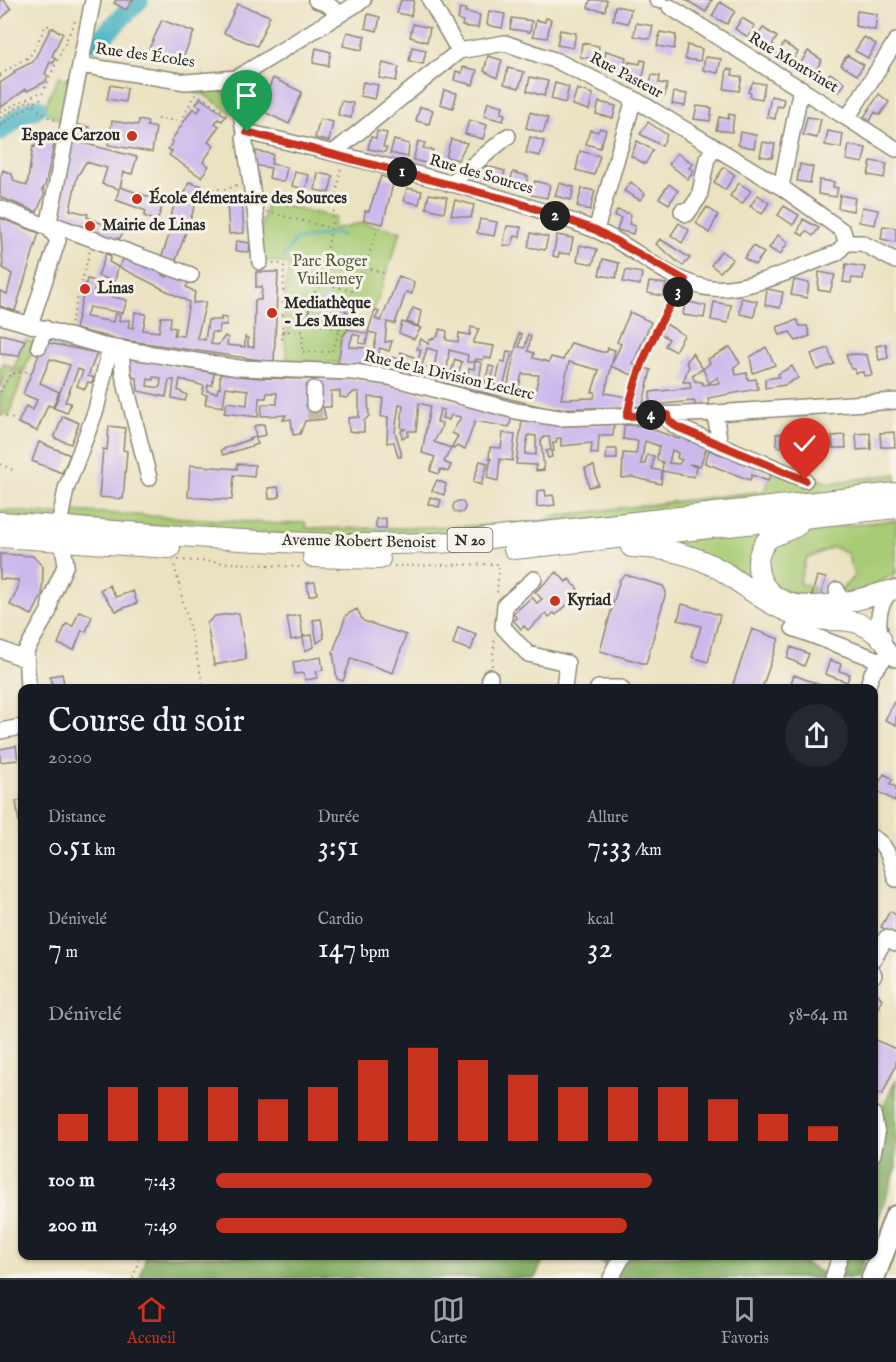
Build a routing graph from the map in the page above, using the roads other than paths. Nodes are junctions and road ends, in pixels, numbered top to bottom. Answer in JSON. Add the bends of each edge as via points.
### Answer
{"nodes":[{"id":1,"x":316,"y":0,"type":"edge"},
{"id":2,"x":363,"y":0,"type":"edge"},
{"id":3,"x":430,"y":0,"type":"edge"},
{"id":4,"x":664,"y":2,"type":"edge"},
{"id":5,"x":92,"y":3,"type":"edge"},
{"id":6,"x":339,"y":14,"type":"junction"},
{"id":7,"x":896,"y":41,"type":"edge"},
{"id":8,"x":459,"y":51,"type":"junction"},
{"id":9,"x":80,"y":65,"type":"junction"},
{"id":10,"x":237,"y":78,"type":"junction"},
{"id":11,"x":801,"y":88,"type":"junction"},
{"id":12,"x":634,"y":99,"type":"junction"},
{"id":13,"x":848,"y":117,"type":"junction"},
{"id":14,"x":244,"y":125,"type":"junction"},
{"id":15,"x":508,"y":136,"type":"dead end"},
{"id":16,"x":715,"y":147,"type":"junction"},
{"id":17,"x":896,"y":149,"type":"edge"},
{"id":18,"x":338,"y":154,"type":"junction"},
{"id":19,"x":450,"y":184,"type":"junction"},
{"id":20,"x":782,"y":187,"type":"junction"},
{"id":21,"x":0,"y":208,"type":"edge"},
{"id":22,"x":682,"y":211,"type":"dead end"},
{"id":23,"x":49,"y":222,"type":"junction"},
{"id":24,"x":596,"y":230,"type":"junction"},
{"id":25,"x":846,"y":243,"type":"junction"},
{"id":26,"x":896,"y":261,"type":"edge"},
{"id":27,"x":260,"y":262,"type":"dead end"},
{"id":28,"x":191,"y":275,"type":"dead end"},
{"id":29,"x":0,"y":316,"type":"edge"},
{"id":30,"x":30,"y":325,"type":"junction"},
{"id":31,"x":39,"y":346,"type":"dead end"},
{"id":32,"x":112,"y":347,"type":"junction"},
{"id":33,"x":896,"y":402,"type":"edge"},
{"id":34,"x":715,"y":413,"type":"junction"},
{"id":35,"x":668,"y":415,"type":"junction"},
{"id":36,"x":720,"y":445,"type":"junction"},
{"id":37,"x":149,"y":478,"type":"dead end"},
{"id":38,"x":805,"y":480,"type":"dead end"},
{"id":39,"x":896,"y":493,"type":"edge"},
{"id":40,"x":896,"y":508,"type":"edge"},
{"id":41,"x":61,"y":515,"type":"dead end"},
{"id":42,"x":896,"y":515,"type":"edge"},
{"id":43,"x":0,"y":522,"type":"edge"},
{"id":44,"x":0,"y":537,"type":"edge"},
{"id":45,"x":602,"y":540,"type":"junction"},
{"id":46,"x":62,"y":541,"type":"junction"},
{"id":47,"x":534,"y":579,"type":"dead end"},
{"id":48,"x":893,"y":588,"type":"edge"},
{"id":49,"x":840,"y":604,"type":"junction"},
{"id":50,"x":793,"y":628,"type":"dead end"},
{"id":51,"x":0,"y":650,"type":"edge"},
{"id":52,"x":887,"y":653,"type":"edge"},
{"id":53,"x":24,"y":659,"type":"junction"},
{"id":54,"x":27,"y":684,"type":"edge"},
{"id":55,"x":564,"y":684,"type":"edge"},
{"id":56,"x":868,"y":684,"type":"edge"},
{"id":57,"x":18,"y":728,"type":"edge"},
{"id":58,"x":0,"y":731,"type":"edge"},
{"id":59,"x":878,"y":840,"type":"edge"},
{"id":60,"x":892,"y":854,"type":"edge"},
{"id":61,"x":896,"y":879,"type":"edge"},
{"id":62,"x":896,"y":943,"type":"edge"},
{"id":63,"x":878,"y":958,"type":"edge"},
{"id":64,"x":896,"y":1217,"type":"edge"},
{"id":65,"x":621,"y":1260,"type":"edge"},
{"id":66,"x":839,"y":1260,"type":"edge"},
{"id":67,"x":611,"y":1278,"type":"edge"},
{"id":68,"x":833,"y":1278,"type":"edge"},
{"id":69,"x":873,"y":1278,"type":"edge"}],
"edges":[{"from":1,"to":6,"type":"street"},
{"from":2,"to":6,"type":"street","name":"Rue des Écoles"},
{"from":3,"to":8,"type":"street"},
{"from":4,"to":11,"type":"street","name":"Rue Montvinet"},
{"from":5,"to":9,"type":"street"},
{"from":6,"to":10,"type":"street","name":"Rue des Écoles"},
{"from":7,"to":13,"type":"street"},
{"from":8,"to":12,"type":"street","name":"Rue Pasteur","via":[[505,42],[557,61]]},
{"from":8,"to":18,"type":"street","name":"Rue Pasteur"},
{"from":9,"to":10,"type":"street","name":"Rue des Écoles","via":[[110,63],[186,82]]},
{"from":9,"to":23,"type":"street"},
{"from":10,"to":14,"type":"street"},
{"from":11,"to":13,"type":"street","name":"Rue Montvinet"},
{"from":11,"to":20,"type":"street"},
{"from":12,"to":16,"type":"street","name":"Rue Pasteur"},
{"from":12,"to":24,"type":"street"},
{"from":13,"to":17,"type":"street","name":"Rue Montvinet"},
{"from":14,"to":18,"type":"street","name":"Rue des Sources"},
{"from":14,"to":27,"type":"street"},
{"from":15,"to":19,"type":"street"},
{"from":16,"to":20,"type":"street","name":"Rue Pasteur"},
{"from":16,"to":22,"type":"street","via":[[707,159],[699,197],[687,214]]},
{"from":18,"to":19,"type":"street","name":"Rue des Sources"},
{"from":19,"to":24,"type":"street","name":"Rue des Sources"},
{"from":20,"to":25,"type":"street","name":"Rue Pasteur","via":[[843,231]]},
{"from":21,"to":23,"type":"street"},
{"from":23,"to":28,"type":"street"},
{"from":23,"to":30,"type":"street","via":[[58,240]]},
{"from":24,"to":25,"type":"street","name":"Rue des Sources","via":[[685,280],[710,288],[742,286],[837,253]]},
{"from":25,"to":26,"type":"street","via":[[862,243]]},
{"from":29,"to":30,"type":"street","name":"Rue de la Division Leclerc"},
{"from":30,"to":31,"type":"street"},
{"from":30,"to":32,"type":"street","name":"Rue de la Division Leclerc"},
{"from":32,"to":35,"type":"street","name":"Rue de la Division Leclerc","via":[[239,368],[389,377],[516,411],[559,418]]},
{"from":32,"to":37,"type":"street","via":[[123,374]]},
{"from":32,"to":41,"type":"street"},
{"from":33,"to":34,"type":"street","name":"Rue de la Division Leclerc"},
{"from":34,"to":35,"type":"street","name":"Rue de la Division Leclerc"},
{"from":34,"to":36,"type":"street"},
{"from":35,"to":36,"type":"street","via":[[677,427]]},
{"from":36,"to":38,"type":"street"},
{"from":39,"to":43,"type":"main road","name":"Avenue Robert Benoist","number":"N 20","via":[[453,542],[394,545]]},
{"from":40,"to":45,"type":"main road","name":"Avenue Robert Benoist","number":"N 20"},
{"from":42,"to":49,"type":"main road","via":[[793,527],[775,534],[764,544],[758,560],[760,576],[781,600],[800,605]]},
{"from":44,"to":46,"type":"main road","name":"Avenue Robert Benoist","number":"N 20"},
{"from":45,"to":46,"type":"main road","name":"Avenue Robert Benoist","number":"N 20","via":[[393,559]]},
{"from":45,"to":49,"type":"main road","via":[[622,547],[658,548],[684,554],[705,562],[769,603],[819,621]]},
{"from":46,"to":53,"type":"street","via":[[66,564]]},
{"from":47,"to":55,"type":"street","via":[[505,604],[503,627],[528,654],[567,663]]},
{"from":48,"to":49,"type":"main road"},
{"from":48,"to":52,"type":"street","via":[[879,614]]},
{"from":49,"to":52,"type":"main road"},
{"from":50,"to":52,"type":"street"},
{"from":51,"to":53,"type":"street"},
{"from":52,"to":56,"type":"street"},
{"from":53,"to":54,"type":"street"},
{"from":57,"to":58,"type":"street"},
{"from":59,"to":60,"type":"street"},
{"from":60,"to":61,"type":"street"},
{"from":62,"to":63,"type":"street","via":[[886,938]]},
{"from":64,"to":69,"type":"highway"},
{"from":65,"to":67,"type":"street"},
{"from":66,"to":68,"type":"street"}]}
